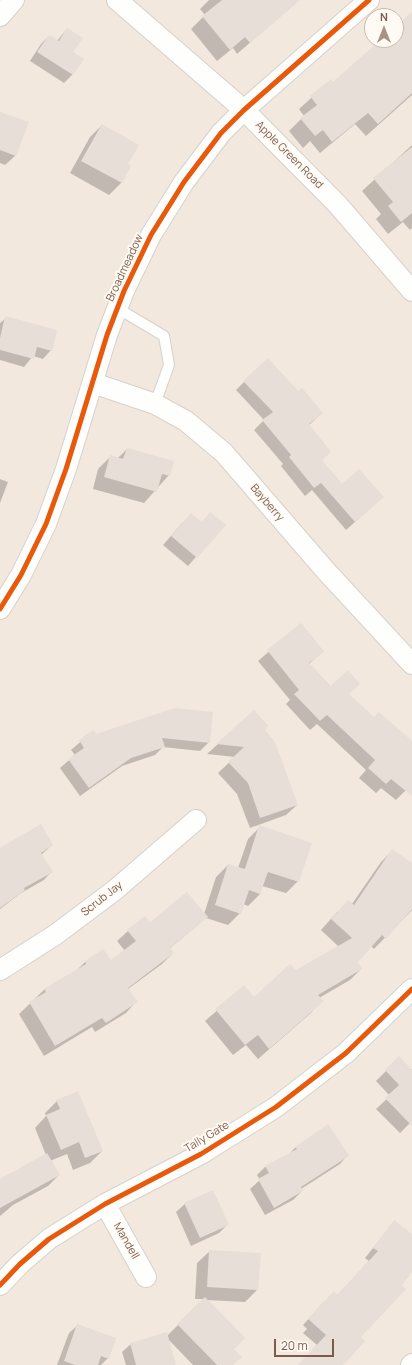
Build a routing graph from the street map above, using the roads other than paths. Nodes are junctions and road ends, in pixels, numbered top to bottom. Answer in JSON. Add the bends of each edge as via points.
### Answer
{"nodes":[{"id":1,"x":14,"y":0,"type":"edge"},
{"id":2,"x":116,"y":0,"type":"edge"},
{"id":3,"x":369,"y":0,"type":"edge"},
{"id":4,"x":0,"y":16,"type":"edge"},
{"id":5,"x":244,"y":110,"type":"junction"},
{"id":6,"x":412,"y":290,"type":"edge"},
{"id":7,"x":117,"y":308,"type":"junction"},
{"id":8,"x":93,"y":383,"type":"junction"},
{"id":9,"x":156,"y":404,"type":"junction"},
{"id":10,"x":0,"y":609,"type":"edge"},
{"id":11,"x":412,"y":664,"type":"edge"},
{"id":12,"x":196,"y":820,"type":"dead end"},
{"id":13,"x":0,"y":970,"type":"edge"},
{"id":14,"x":412,"y":989,"type":"edge"},
{"id":15,"x":105,"y":1204,"type":"junction"},
{"id":16,"x":146,"y":1277,"type":"dead end"},
{"id":17,"x":0,"y":1285,"type":"edge"}],
"edges":[{"from":1,"to":4,"type":"street"},
{"from":2,"to":5,"type":"street","name":"Apple Green Road"},
{"from":3,"to":5,"type":"street","name":"Broadmeadow"},
{"from":5,"to":6,"type":"street","name":"Apple Green Road","via":[[338,205]]},
{"from":5,"to":7,"type":"street","name":"Broadmeadow","via":[[222,133],[184,182],[151,235]]},
{"from":7,"to":8,"type":"street","name":"Broadmeadow"},
{"from":7,"to":9,"type":"lane","via":[[164,336],[169,365]]},
{"from":8,"to":9,"type":"street","name":"Bayberry"},
{"from":8,"to":10,"type":"street","name":"Broadmeadow","via":[[46,524],[21,575]]},
{"from":9,"to":11,"type":"street","name":"Bayberry","via":[[186,420],[224,453],[326,571]]},
{"from":12,"to":13,"type":"street","name":"Scrub Jay","via":[[115,890],[55,935]]},
{"from":14,"to":15,"type":"street","name":"Tally Gate","via":[[346,1053],[276,1107],[201,1154]]},
{"from":15,"to":16,"type":"street","name":"Mandell"},
{"from":15,"to":17,"type":"street","name":"Tally Gate","via":[[49,1239]]}]}
